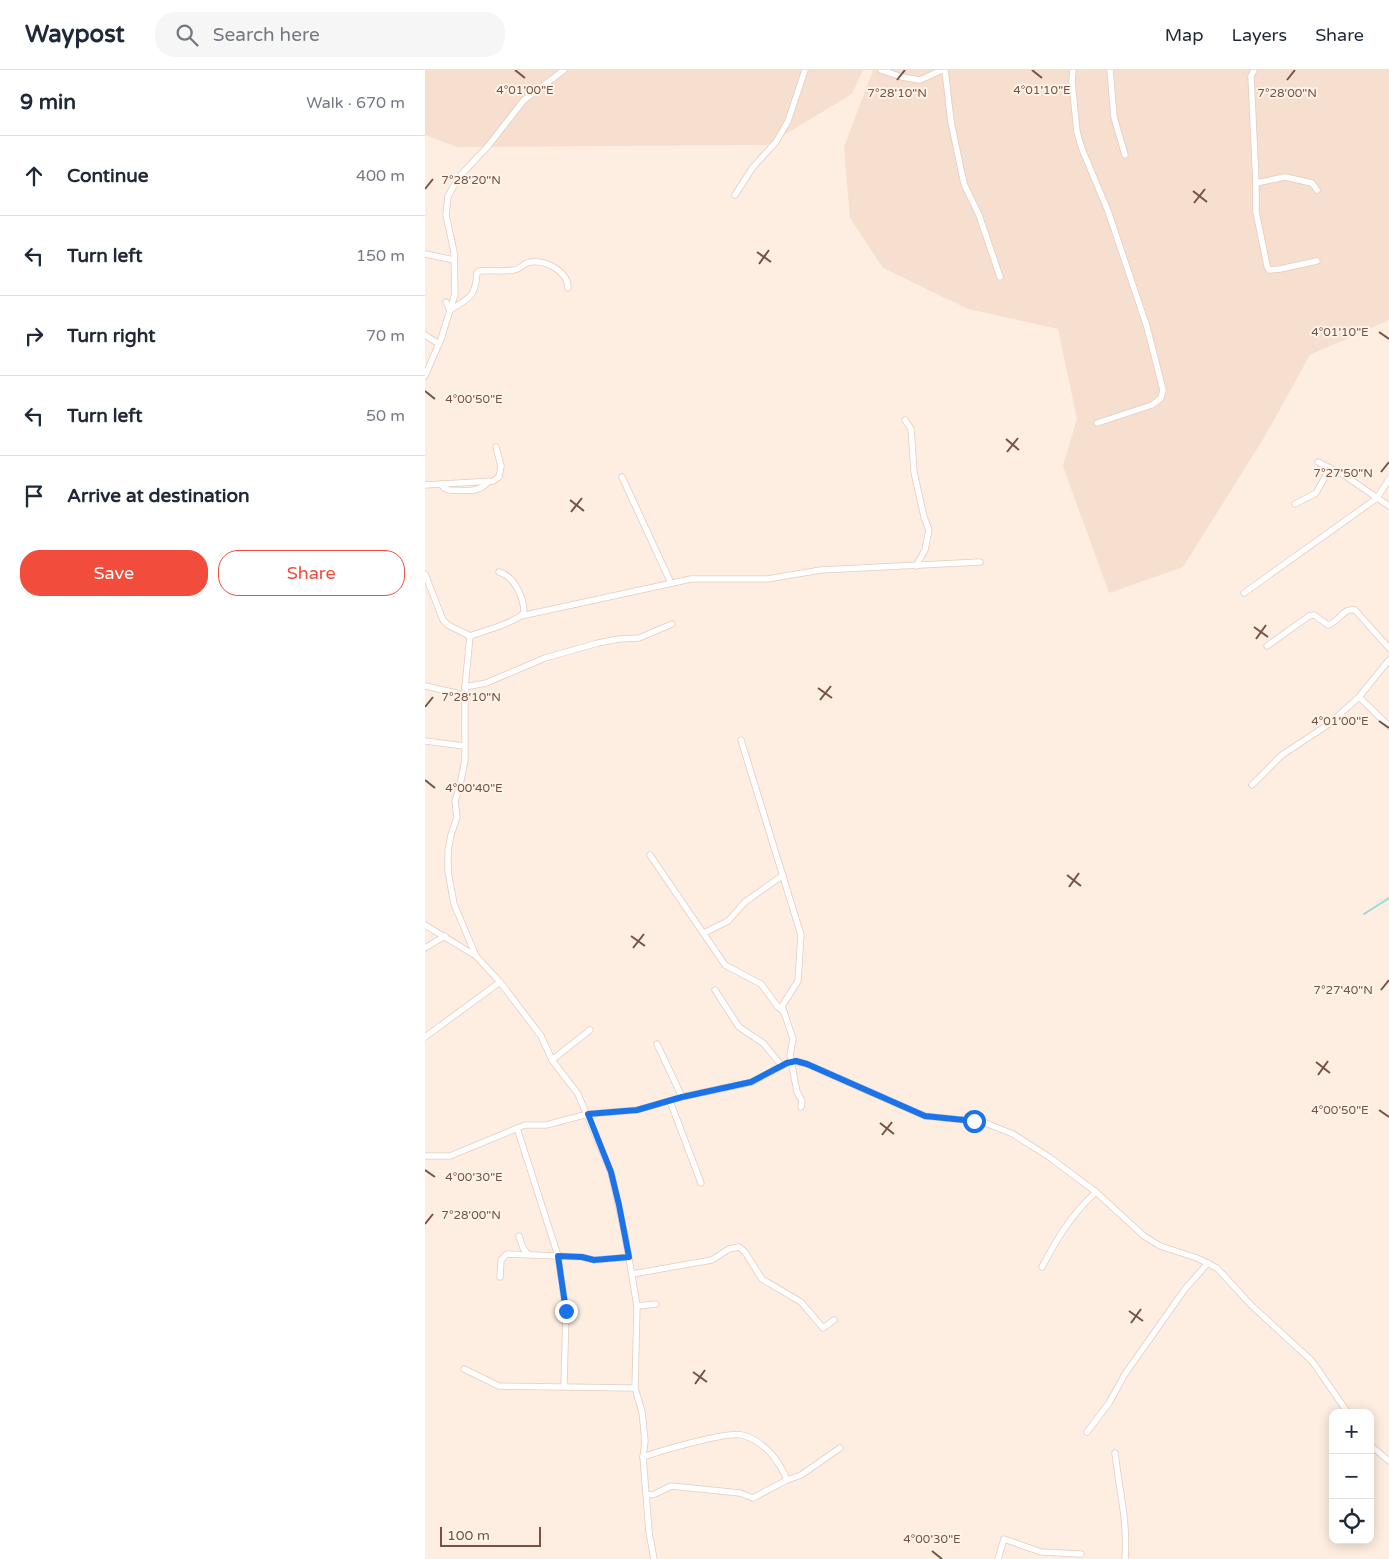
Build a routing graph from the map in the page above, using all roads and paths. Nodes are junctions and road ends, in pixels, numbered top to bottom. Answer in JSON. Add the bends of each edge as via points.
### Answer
{"nodes":[{"id":1,"x":563,"y":70,"type":"edge"},
{"id":2,"x":805,"y":70,"type":"edge"},
{"id":3,"x":881,"y":70,"type":"edge"},
{"id":4,"x":944,"y":70,"type":"edge"},
{"id":5,"x":1073,"y":70,"type":"edge"},
{"id":6,"x":1110,"y":70,"type":"edge"},
{"id":7,"x":1254,"y":70,"type":"edge"},
{"id":8,"x":1125,"y":154,"type":"dead end"},
{"id":9,"x":1256,"y":183,"type":"junction"},
{"id":10,"x":1317,"y":190,"type":"dead end"},
{"id":11,"x":735,"y":195,"type":"dead end"},
{"id":12,"x":425,"y":254,"type":"edge"},
{"id":13,"x":454,"y":260,"type":"junction"},
{"id":14,"x":1317,"y":261,"type":"dead end"},
{"id":15,"x":1000,"y":277,"type":"dead end"},
{"id":16,"x":569,"y":288,"type":"dead end"},
{"id":17,"x":446,"y":302,"type":"dead end"},
{"id":18,"x":450,"y":310,"type":"junction"},
{"id":19,"x":425,"y":335,"type":"edge"},
{"id":20,"x":439,"y":344,"type":"junction"},
{"id":21,"x":425,"y":359,"type":"edge"},
{"id":22,"x":431,"y":364,"type":"junction"},
{"id":23,"x":425,"y":376,"type":"edge"},
{"id":24,"x":905,"y":420,"type":"dead end"},
{"id":25,"x":1097,"y":423,"type":"dead end"},
{"id":26,"x":496,"y":447,"type":"dead end"},
{"id":27,"x":1319,"y":462,"type":"dead end"},
{"id":28,"x":1330,"y":468,"type":"junction"},
{"id":29,"x":622,"y":477,"type":"dead end"},
{"id":30,"x":1389,"y":479,"type":"edge"},
{"id":31,"x":425,"y":485,"type":"edge"},
{"id":32,"x":1377,"y":498,"type":"junction"},
{"id":33,"x":1295,"y":504,"type":"dead end"},
{"id":34,"x":1389,"y":506,"type":"edge"},
{"id":35,"x":981,"y":562,"type":"dead end"},
{"id":36,"x":915,"y":566,"type":"junction"},
{"id":37,"x":499,"y":572,"type":"dead end"},
{"id":38,"x":425,"y":574,"type":"edge"},
{"id":39,"x":671,"y":582,"type":"junction"},
{"id":40,"x":1243,"y":593,"type":"dead end"},
{"id":41,"x":521,"y":616,"type":"junction"},
{"id":42,"x":672,"y":624,"type":"dead end"},
{"id":43,"x":470,"y":636,"type":"junction"},
{"id":44,"x":1267,"y":646,"type":"dead end"},
{"id":45,"x":1389,"y":648,"type":"edge"},
{"id":46,"x":1389,"y":660,"type":"edge"},
{"id":47,"x":425,"y":686,"type":"edge"},
{"id":48,"x":465,"y":688,"type":"junction"},
{"id":49,"x":465,"y":695,"type":"junction"},
{"id":50,"x":1359,"y":698,"type":"junction"},
{"id":51,"x":1389,"y":726,"type":"edge"},
{"id":52,"x":741,"y":740,"type":"dead end"},
{"id":53,"x":425,"y":741,"type":"edge"},
{"id":54,"x":464,"y":746,"type":"junction"},
{"id":55,"x":1252,"y":785,"type":"dead end"},
{"id":56,"x":650,"y":855,"type":"dead end"},
{"id":57,"x":783,"y":875,"type":"junction"},
{"id":58,"x":425,"y":925,"type":"edge"},
{"id":59,"x":703,"y":933,"type":"junction"},
{"id":60,"x":445,"y":936,"type":"junction"},
{"id":61,"x":425,"y":948,"type":"edge"},
{"id":62,"x":476,"y":956,"type":"junction"},
{"id":63,"x":500,"y":982,"type":"junction"},
{"id":64,"x":715,"y":990,"type":"dead end"},
{"id":65,"x":784,"y":1012,"type":"junction"},
{"id":66,"x":591,"y":1030,"type":"dead end"},
{"id":67,"x":425,"y":1037,"type":"edge"},
{"id":68,"x":657,"y":1044,"type":"dead end"},
{"id":69,"x":552,"y":1060,"type":"junction"},
{"id":70,"x":792,"y":1062,"type":"junction"},
{"id":71,"x":782,"y":1066,"type":"junction"},
{"id":72,"x":682,"y":1097,"type":"junction"},
{"id":73,"x":669,"y":1101,"type":"junction"},
{"id":74,"x":801,"y":1107,"type":"dead end"},
{"id":75,"x":588,"y":1114,"type":"junction"},
{"id":76,"x":517,"y":1128,"type":"junction"},
{"id":77,"x":425,"y":1156,"type":"edge"},
{"id":78,"x":701,"y":1183,"type":"dead end"},
{"id":79,"x":1096,"y":1192,"type":"junction"},
{"id":80,"x":519,"y":1236,"type":"dead end"},
{"id":81,"x":527,"y":1254,"type":"junction"},
{"id":82,"x":558,"y":1256,"type":"junction"},
{"id":83,"x":629,"y":1257,"type":"junction"},
{"id":84,"x":1208,"y":1263,"type":"junction"},
{"id":85,"x":1042,"y":1267,"type":"dead end"},
{"id":86,"x":632,"y":1274,"type":"junction"},
{"id":87,"x":500,"y":1276,"type":"dead end"},
{"id":88,"x":657,"y":1304,"type":"dead end"},
{"id":89,"x":637,"y":1306,"type":"junction"},
{"id":90,"x":834,"y":1320,"type":"dead end"},
{"id":91,"x":464,"y":1369,"type":"dead end"},
{"id":92,"x":564,"y":1386,"type":"junction"},
{"id":93,"x":635,"y":1388,"type":"junction"},
{"id":94,"x":1345,"y":1409,"type":"edge"},
{"id":95,"x":1087,"y":1432,"type":"dead end"},
{"id":96,"x":840,"y":1448,"type":"dead end"},
{"id":97,"x":1374,"y":1448,"type":"edge"},
{"id":98,"x":1115,"y":1452,"type":"dead end"},
{"id":99,"x":643,"y":1457,"type":"junction"},
{"id":100,"x":1389,"y":1461,"type":"edge"},
{"id":101,"x":787,"y":1480,"type":"junction"},
{"id":102,"x":647,"y":1495,"type":"junction"},
{"id":103,"x":1081,"y":1554,"type":"dead end"},
{"id":104,"x":654,"y":1559,"type":"edge"},
{"id":105,"x":998,"y":1559,"type":"edge"},
{"id":106,"x":1125,"y":1559,"type":"edge"}],
"edges":[{"from":1,"to":13,"type":"street","via":[[524,100],[459,177],[447,196],[446,215]]},
{"from":2,"to":11,"type":"street","via":[[789,121]]},
{"from":3,"to":4,"type":"street","via":[[920,80]]},
{"from":4,"to":15,"type":"street","via":[[964,184],[979,215]]},
{"from":5,"to":25,"type":"street","via":[[1077,132],[1142,312],[1163,390],[1161,398],[1152,405]]},
{"from":6,"to":8,"type":"street","via":[[1114,118]]},
{"from":7,"to":9,"type":"street","via":[[1251,76]]},
{"from":9,"to":10,"type":"street","via":[[1285,177],[1312,183]]},
{"from":9,"to":14,"type":"street","via":[[1257,218],[1269,270]]},
{"from":12,"to":13,"type":"street"},
{"from":13,"to":18,"type":"street","via":[[455,294]]},
{"from":16,"to":18,"type":"street","via":[[559,270],[533,261],[517,270],[479,271],[474,293]]},
{"from":17,"to":18,"type":"street"},
{"from":18,"to":20,"type":"street"},
{"from":19,"to":20,"type":"street"},
{"from":20,"to":22,"type":"street"},
{"from":21,"to":22,"type":"street"},
{"from":22,"to":23,"type":"street"},
{"from":24,"to":36,"type":"street","via":[[911,429],[914,472],[929,530],[925,550]]},
{"from":26,"to":31,"type":"street","via":[[501,466],[499,477],[481,489],[449,490],[441,484]]},
{"from":27,"to":28,"type":"street"},
{"from":28,"to":32,"type":"street"},
{"from":28,"to":33,"type":"street","via":[[1316,493]]},
{"from":29,"to":39,"type":"street"},
{"from":30,"to":32,"type":"street"},
{"from":32,"to":34,"type":"street"},
{"from":32,"to":40,"type":"street"},
{"from":35,"to":36,"type":"street"},
{"from":36,"to":39,"type":"street","via":[[821,570],[767,579],[691,578]]},
{"from":37,"to":41,"type":"street","via":[[512,580],[521,596],[524,613]]},
{"from":38,"to":43,"type":"street","via":[[443,620]]},
{"from":39,"to":41,"type":"street"},
{"from":41,"to":43,"type":"street"},
{"from":42,"to":48,"type":"street","via":[[639,638],[598,643],[545,658],[487,683]]},
{"from":43,"to":48,"type":"street"},
{"from":44,"to":45,"type":"street","via":[[1309,616],[1314,615],[1328,625],[1349,609],[1355,610]]},
{"from":46,"to":50,"type":"street"},
{"from":47,"to":49,"type":"street"},
{"from":48,"to":49,"type":"street"},
{"from":49,"to":54,"type":"street"},
{"from":50,"to":51,"type":"street"},
{"from":50,"to":55,"type":"street","via":[[1329,724],[1282,755]]},
{"from":52,"to":57,"type":"street"},
{"from":53,"to":54,"type":"street"},
{"from":54,"to":62,"type":"street","via":[[465,760],[455,801],[457,818],[448,850],[448,871],[454,904]]},
{"from":56,"to":59,"type":"street"},
{"from":57,"to":59,"type":"street","via":[[745,902],[728,920]]},
{"from":57,"to":65,"type":"street","via":[[801,935],[798,981],[782,1006]]},
{"from":58,"to":60,"type":"street"},
{"from":59,"to":65,"type":"street","via":[[725,965],[761,984],[777,1008]]},
{"from":60,"to":61,"type":"street"},
{"from":60,"to":62,"type":"street"},
{"from":62,"to":63,"type":"street"},
{"from":63,"to":67,"type":"street"},
{"from":63,"to":69,"type":"street","via":[[541,1036]]},
{"from":64,"to":71,"type":"street","via":[[739,1028],[763,1044]]},
{"from":65,"to":70,"type":"street","via":[[793,1039]]},
{"from":66,"to":69,"type":"street"},
{"from":68,"to":72,"type":"street"},
{"from":69,"to":75,"type":"street","via":[[578,1094]]},
{"from":70,"to":71,"type":"street"},
{"from":70,"to":74,"type":"street"},
{"from":70,"to":79,"type":"street","via":[[807,1064],[925,1116],[990,1124],[1049,1157]]},
{"from":71,"to":72,"type":"street","via":[[751,1082]]},
{"from":72,"to":73,"type":"street"},
{"from":73,"to":75,"type":"street","via":[[637,1110]]},
{"from":73,"to":78,"type":"street"},
{"from":75,"to":76,"type":"street","via":[[546,1126]]},
{"from":75,"to":83,"type":"street","via":[[611,1172]]},
{"from":76,"to":77,"type":"street","via":[[450,1156]]},
{"from":76,"to":82,"type":"street"},
{"from":79,"to":84,"type":"street","via":[[1144,1236],[1160,1246]]},
{"from":79,"to":85,"type":"street","via":[[1081,1205],[1062,1230]]},
{"from":80,"to":81,"type":"street"},
{"from":81,"to":82,"type":"street"},
{"from":81,"to":87,"type":"street","via":[[507,1254],[501,1260]]},
{"from":82,"to":83,"type":"street","via":[[594,1260]]},
{"from":82,"to":92,"type":"street","via":[[566,1311]]},
{"from":83,"to":86,"type":"street"},
{"from":84,"to":94,"type":"street","via":[[1312,1361]]},
{"from":84,"to":95,"type":"street","via":[[1185,1289]]},
{"from":86,"to":89,"type":"street"},
{"from":86,"to":90,"type":"street","via":[[713,1260],[729,1249],[739,1247],[762,1279],[801,1302],[823,1328]]},
{"from":88,"to":89,"type":"street"},
{"from":89,"to":93,"type":"street"},
{"from":91,"to":92,"type":"street","via":[[499,1386]]},
{"from":92,"to":93,"type":"street"},
{"from":93,"to":99,"type":"street","via":[[642,1412]]},
{"from":96,"to":101,"type":"street","via":[[801,1475]]},
{"from":97,"to":100,"type":"street"},
{"from":98,"to":106,"type":"street","via":[[1127,1532]]},
{"from":99,"to":101,"type":"street","via":[[741,1434],[762,1445],[780,1464]]},
{"from":99,"to":102,"type":"street"},
{"from":101,"to":102,"type":"street","via":[[753,1498],[740,1493],[671,1486]]},
{"from":102,"to":104,"type":"street"},
{"from":103,"to":105,"type":"street","via":[[1041,1552],[1004,1539]]}]}
